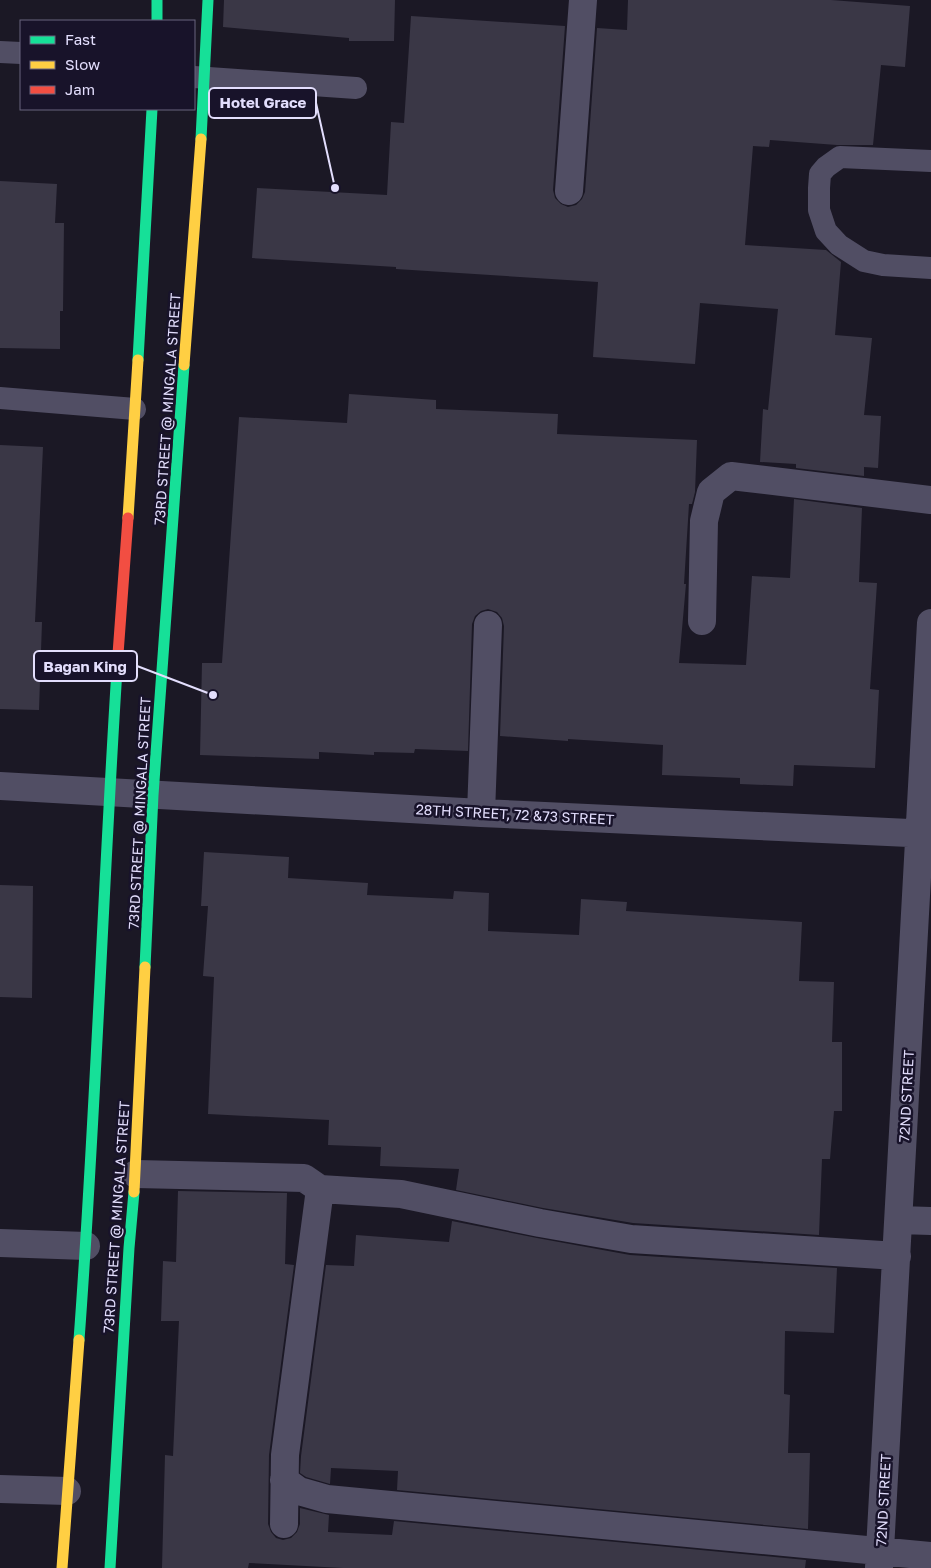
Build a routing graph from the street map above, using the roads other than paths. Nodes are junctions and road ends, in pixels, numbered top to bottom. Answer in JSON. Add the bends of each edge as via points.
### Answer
{"nodes":[{"id":1,"x":157,"y":0,"type":"edge"},
{"id":2,"x":208,"y":0,"type":"edge"},
{"id":3,"x":583,"y":0,"type":"edge"},
{"id":4,"x":156,"y":20,"type":"edge"},
{"id":5,"x":0,"y":52,"type":"edge"},
{"id":6,"x":20,"y":53,"type":"edge"},
{"id":7,"x":199,"y":77,"type":"edge"},
{"id":8,"x":356,"y":88,"type":"dead end"},
{"id":9,"x":152,"y":110,"type":"edge"},
{"id":10,"x":931,"y":161,"type":"edge"},
{"id":11,"x":569,"y":191,"type":"dead end"},
{"id":12,"x":931,"y":268,"type":"edge"},
{"id":13,"x":0,"y":398,"type":"edge"},
{"id":14,"x":135,"y":409,"type":"junction"},
{"id":15,"x":931,"y":500,"type":"edge"},
{"id":16,"x":702,"y":621,"type":"dead end"},
{"id":17,"x":931,"y":623,"type":"edge"},
{"id":18,"x":488,"y":626,"type":"dead end"},
{"id":19,"x":0,"y":786,"type":"edge"},
{"id":20,"x":109,"y":792,"type":"junction"},
{"id":21,"x":153,"y":795,"type":"junction"},
{"id":22,"x":481,"y":813,"type":"junction"},
{"id":23,"x":926,"y":834,"type":"edge"},
{"id":24,"x":136,"y":1174,"type":"junction"},
{"id":25,"x":320,"y":1189,"type":"junction"},
{"id":26,"x":899,"y":1220,"type":"junction"},
{"id":27,"x":931,"y":1221,"type":"edge"},
{"id":28,"x":0,"y":1243,"type":"edge"},
{"id":29,"x":86,"y":1246,"type":"junction"},
{"id":30,"x":897,"y":1256,"type":"junction"},
{"id":31,"x":284,"y":1480,"type":"junction"},
{"id":32,"x":0,"y":1489,"type":"edge"},
{"id":33,"x":67,"y":1490,"type":"junction"},
{"id":34,"x":284,"y":1524,"type":"dead end"},
{"id":35,"x":931,"y":1556,"type":"edge"},
{"id":36,"x":879,"y":1560,"type":"edge"},
{"id":37,"x":62,"y":1568,"type":"edge"},
{"id":38,"x":110,"y":1568,"type":"edge"}],
"edges":[{"from":1,"to":4,"type":"main road"},
{"from":2,"to":7,"type":"main road","name":"73RD STREET @ MINGALA STREET"},
{"from":3,"to":11,"type":"street"},
{"from":5,"to":6,"type":"lane"},
{"from":7,"to":8,"type":"lane"},
{"from":7,"to":21,"type":"main road","name":"73RD STREET @ MINGALA STREET"},
{"from":9,"to":14,"type":"main road","name":"73RD STREET @ MINGALA STREET"},
{"from":10,"to":12,"type":"lane","via":[[840,157],[820,174],[819,210],[826,230],[839,245],[864,261]]},
{"from":13,"to":14,"type":"lane"},
{"from":14,"to":20,"type":"main road","name":"73RD STREET @ MINGALA STREET"},
{"from":15,"to":16,"type":"street","via":[[731,476],[711,492],[704,521]]},
{"from":17,"to":23,"type":"street","name":"72ND STREET"},
{"from":18,"to":22,"type":"street"},
{"from":19,"to":20,"type":"street","name":"28TH STREET, 72 &73 STREET"},
{"from":20,"to":21,"type":"street","name":"28TH STREET, 72 &73 STREET"},
{"from":20,"to":29,"type":"main road","name":"73RD STREET @ MINGALA STREET"},
{"from":21,"to":22,"type":"street","name":"28TH STREET, 72 &73 STREET"},
{"from":21,"to":24,"type":"main road","name":"73RD STREET @ MINGALA STREET"},
{"from":22,"to":23,"type":"street","name":"28TH STREET, 72 &73 STREET"},
{"from":23,"to":26,"type":"street","name":"72ND STREET"},
{"from":24,"to":25,"type":"street","via":[[304,1178]]},
{"from":24,"to":38,"type":"main road","name":"73RD STREET @ MINGALA STREET"},
{"from":25,"to":30,"type":"street","via":[[402,1194],[631,1238]]},
{"from":25,"to":31,"type":"street"},
{"from":26,"to":27,"type":"street"},
{"from":26,"to":30,"type":"street","name":"72ND STREET"},
{"from":28,"to":29,"type":"street"},
{"from":29,"to":33,"type":"main road","name":"73RD STREET @ MINGALA STREET"},
{"from":30,"to":36,"type":"street","name":"72ND STREET"},
{"from":31,"to":34,"type":"street"},
{"from":31,"to":36,"type":"street","via":[[299,1490],[327,1499]]},
{"from":32,"to":33,"type":"street"},
{"from":33,"to":37,"type":"main road","name":"73RD STREET @ MINGALA STREET"},
{"from":35,"to":36,"type":"street"}]}
